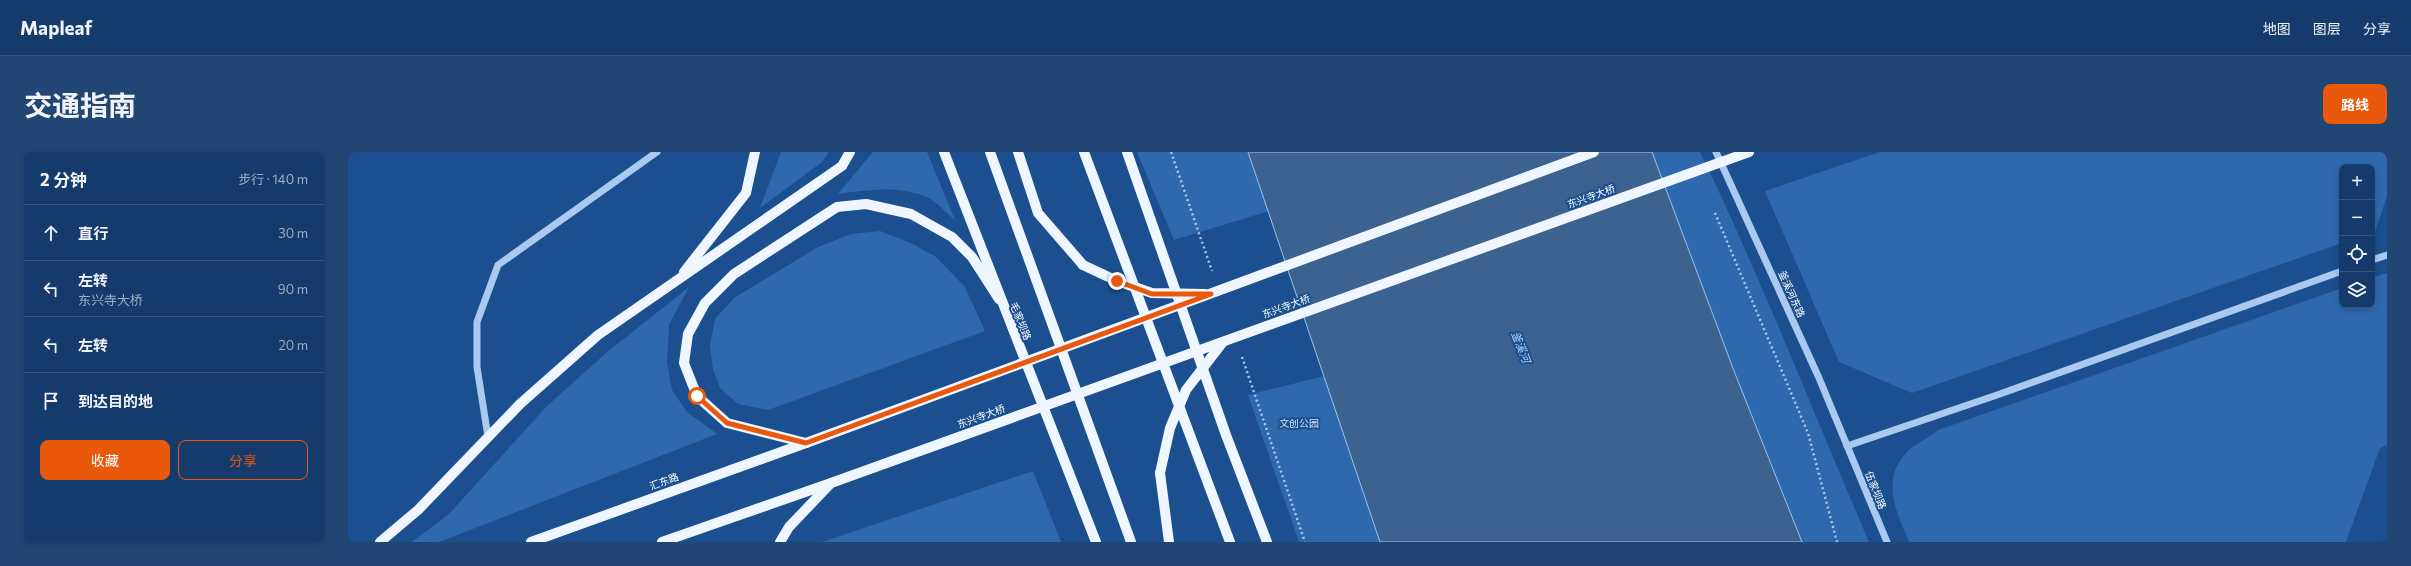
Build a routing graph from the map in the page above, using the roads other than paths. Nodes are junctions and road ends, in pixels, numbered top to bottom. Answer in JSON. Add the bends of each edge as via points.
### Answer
{"nodes":[{"id":1,"x":657,"y":152,"type":"edge"},
{"id":2,"x":755,"y":152,"type":"edge"},
{"id":3,"x":850,"y":152,"type":"edge"},
{"id":4,"x":944,"y":152,"type":"edge"},
{"id":5,"x":990,"y":152,"type":"edge"},
{"id":6,"x":1018,"y":152,"type":"edge"},
{"id":7,"x":1084,"y":152,"type":"edge"},
{"id":8,"x":1127,"y":152,"type":"edge"},
{"id":9,"x":1594,"y":152,"type":"edge"},
{"id":10,"x":1716,"y":152,"type":"edge"},
{"id":11,"x":1750,"y":152,"type":"edge"},
{"id":12,"x":2387,"y":255,"type":"edge"},
{"id":13,"x":2375,"y":259,"type":"edge"},
{"id":14,"x":2339,"y":272,"type":"edge"},
{"id":15,"x":677,"y":280,"type":"junction"},
{"id":16,"x":1211,"y":294,"type":"junction"},
{"id":17,"x":1000,"y":299,"type":"junction"},
{"id":18,"x":1224,"y":341,"type":"junction"},
{"id":19,"x":488,"y":437,"type":"junction"},
{"id":20,"x":806,"y":443,"type":"junction"},
{"id":21,"x":1847,"y":446,"type":"junction"},
{"id":22,"x":831,"y":483,"type":"junction"},
{"id":23,"x":1089,"y":524,"type":"junction"},
{"id":24,"x":380,"y":542,"type":"edge"},
{"id":25,"x":531,"y":542,"type":"edge"},
{"id":26,"x":662,"y":542,"type":"edge"},
{"id":27,"x":780,"y":542,"type":"edge"},
{"id":28,"x":1092,"y":542,"type":"edge"},
{"id":29,"x":1096,"y":542,"type":"edge"},
{"id":30,"x":1131,"y":542,"type":"edge"},
{"id":31,"x":1169,"y":542,"type":"edge"},
{"id":32,"x":1230,"y":542,"type":"edge"},
{"id":33,"x":1267,"y":542,"type":"edge"},
{"id":34,"x":1887,"y":542,"type":"edge"}],
"edges":[{"from":1,"to":19,"type":"street","via":[[498,265],[477,322],[477,367]]},
{"from":2,"to":15,"type":"main road","via":[[746,193]]},
{"from":3,"to":15,"type":"main road","via":[[842,166]]},
{"from":4,"to":17,"type":"main road","name":"毛家坝路"},
{"from":5,"to":30,"type":"main road"},
{"from":6,"to":16,"type":"main road","bridge":true,"via":[[1038,213],[1083,265],[1152,294]]},
{"from":7,"to":32,"type":"main road"},
{"from":8,"to":33,"type":"main road","via":[[1226,435]]},
{"from":9,"to":16,"type":"main road","bridge":true},
{"from":10,"to":21,"type":"street","name":"釜溪河东路"},
{"from":11,"to":18,"type":"main road","name":"东兴寺大桥","bridge":true},
{"from":12,"to":13,"type":"street"},
{"from":14,"to":21,"type":"street"},
{"from":15,"to":19,"type":"main road","via":[[598,335],[520,404]]},
{"from":16,"to":20,"type":"main road","bridge":true},
{"from":17,"to":20,"type":"main road","via":[[972,257],[952,237],[911,214],[866,204],[837,207],[734,274],[705,303],[688,334],[684,363],[697,396],[727,423]]},
{"from":17,"to":23,"type":"main road","name":"毛家坝路"},
{"from":18,"to":22,"type":"main road","name":"东兴寺大桥","bridge":true},
{"from":18,"to":31,"type":"main road","bridge":true,"via":[[1186,390],[1170,428],[1160,473]]},
{"from":19,"to":24,"type":"main road","via":[[418,510]]},
{"from":20,"to":25,"type":"main road","name":"汇东路"},
{"from":21,"to":34,"type":"street","name":"伍家坝路"},
{"from":22,"to":26,"type":"main road"},
{"from":22,"to":27,"type":"main road","via":[[790,527]]},
{"from":23,"to":28,"type":"main road"},
{"from":23,"to":29,"type":"main road","name":"毛家坝路"}]}
